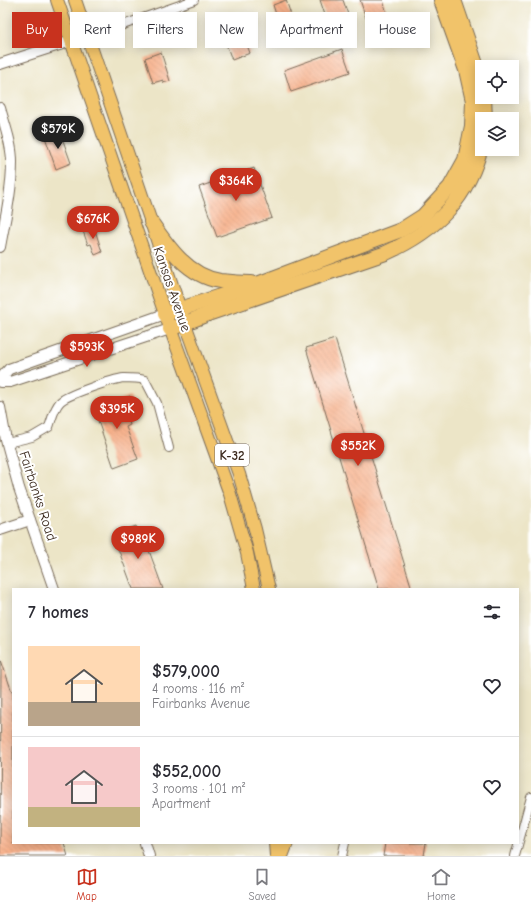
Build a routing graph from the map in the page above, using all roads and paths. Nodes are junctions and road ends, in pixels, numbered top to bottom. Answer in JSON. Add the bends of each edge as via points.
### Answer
{"nodes":[{"id":1,"x":57,"y":0,"type":"edge"},
{"id":2,"x":75,"y":0,"type":"edge"},
{"id":3,"x":194,"y":0,"type":"edge"},
{"id":4,"x":441,"y":0,"type":"edge"},
{"id":5,"x":454,"y":0,"type":"edge"},
{"id":6,"x":79,"y":12,"type":"edge"},
{"id":7,"x":125,"y":24,"type":"edge"},
{"id":8,"x":70,"y":37,"type":"edge"},
{"id":9,"x":70,"y":40,"type":"edge"},
{"id":10,"x":74,"y":48,"type":"edge"},
{"id":11,"x":91,"y":48,"type":"edge"},
{"id":12,"x":475,"y":61,"type":"edge"},
{"id":13,"x":0,"y":64,"type":"edge"},
{"id":14,"x":0,"y":108,"type":"edge"},
{"id":15,"x":479,"y":156,"type":"edge"},
{"id":16,"x":151,"y":222,"type":"junction"},
{"id":17,"x":0,"y":247,"type":"edge"},
{"id":18,"x":257,"y":284,"type":"junction"},
{"id":19,"x":180,"y":310,"type":"junction"},
{"id":20,"x":165,"y":314,"type":"junction"},
{"id":21,"x":185,"y":324,"type":"junction"},
{"id":22,"x":170,"y":329,"type":"junction"},
{"id":23,"x":0,"y":380,"type":"edge"},
{"id":24,"x":0,"y":407,"type":"edge"},
{"id":25,"x":0,"y":411,"type":"edge"},
{"id":26,"x":7,"y":442,"type":"junction"},
{"id":27,"x":169,"y":448,"type":"dead end"},
{"id":28,"x":30,"y":520,"type":"junction"},
{"id":29,"x":0,"y":530,"type":"edge"},
{"id":30,"x":54,"y":588,"type":"edge"},
{"id":31,"x":254,"y":588,"type":"edge"},
{"id":32,"x":269,"y":588,"type":"edge"},
{"id":33,"x":531,"y":797,"type":"edge"},
{"id":34,"x":519,"y":839,"type":"edge"},
{"id":35,"x":145,"y":844,"type":"edge"},
{"id":36,"x":275,"y":844,"type":"edge"},
{"id":37,"x":287,"y":844,"type":"edge"},
{"id":38,"x":345,"y":844,"type":"edge"},
{"id":39,"x":517,"y":844,"type":"edge"},
{"id":40,"x":149,"y":856,"type":"edge"},
{"id":41,"x":276,"y":856,"type":"edge"},
{"id":42,"x":282,"y":856,"type":"edge"},
{"id":43,"x":342,"y":856,"type":"edge"},
{"id":44,"x":514,"y":856,"type":"edge"}],
"edges":[{"from":1,"to":8,"type":"main road","name":"Kansas Avenue","number":"K-32"},
{"from":2,"to":6,"type":"main road","name":"Kansas Avenue","number":"K-32"},
{"from":3,"to":7,"type":"street"},
{"from":4,"to":18,"type":"highway","via":[[466,70],[473,101],[472,126],[464,160],[450,187],[423,216],[402,230]]},
{"from":5,"to":12,"type":"highway"},
{"from":9,"to":13,"type":"street"},
{"from":10,"to":20,"type":"main road","name":"Kansas Avenue","number":"K-32"},
{"from":11,"to":16,"type":"main road","name":"Kansas Avenue","number":"K-32"},
{"from":14,"to":17,"type":"street","via":[[12,161]]},
{"from":15,"to":21,"type":"highway","via":[[462,192],[451,207],[430,228],[405,244]]},
{"from":16,"to":18,"type":"highway","via":[[177,257],[198,274],[218,281]]},
{"from":16,"to":19,"type":"main road","name":"Kansas Avenue","number":"K-32"},
{"from":18,"to":19,"type":"highway"},
{"from":19,"to":20,"type":"highway"},
{"from":19,"to":21,"type":"main road","name":"Kansas Avenue","number":"K-32"},
{"from":20,"to":22,"type":"main road","name":"Kansas Avenue","number":"K-32"},
{"from":20,"to":23,"type":"street","via":[[9,369]]},
{"from":21,"to":22,"type":"highway"},
{"from":21,"to":32,"type":"main road","name":"Kansas Avenue","number":"K-32","via":[[238,474],[255,529]]},
{"from":22,"to":23,"type":"street","via":[[10,382]]},
{"from":22,"to":31,"type":"main road","name":"Kansas Avenue","number":"K-32","via":[[230,494]]},
{"from":24,"to":25,"type":"street","name":"Fairbanks Road"},
{"from":25,"to":26,"type":"street","name":"Fairbanks Road"},
{"from":26,"to":27,"type":"street","via":[[32,436],[49,427],[61,400],[72,394],[122,378],[138,378],[145,380],[157,403]]},
{"from":26,"to":28,"type":"street","name":"Fairbanks Road"},
{"from":28,"to":29,"type":"street"},
{"from":28,"to":30,"type":"street","name":"Fairbanks Road"},
{"from":33,"to":34,"type":"street"},
{"from":35,"to":40,"type":"street"},
{"from":36,"to":41,"type":"main road"},
{"from":37,"to":42,"type":"main road"},
{"from":38,"to":43,"type":"street"},
{"from":39,"to":44,"type":"street"}]}
